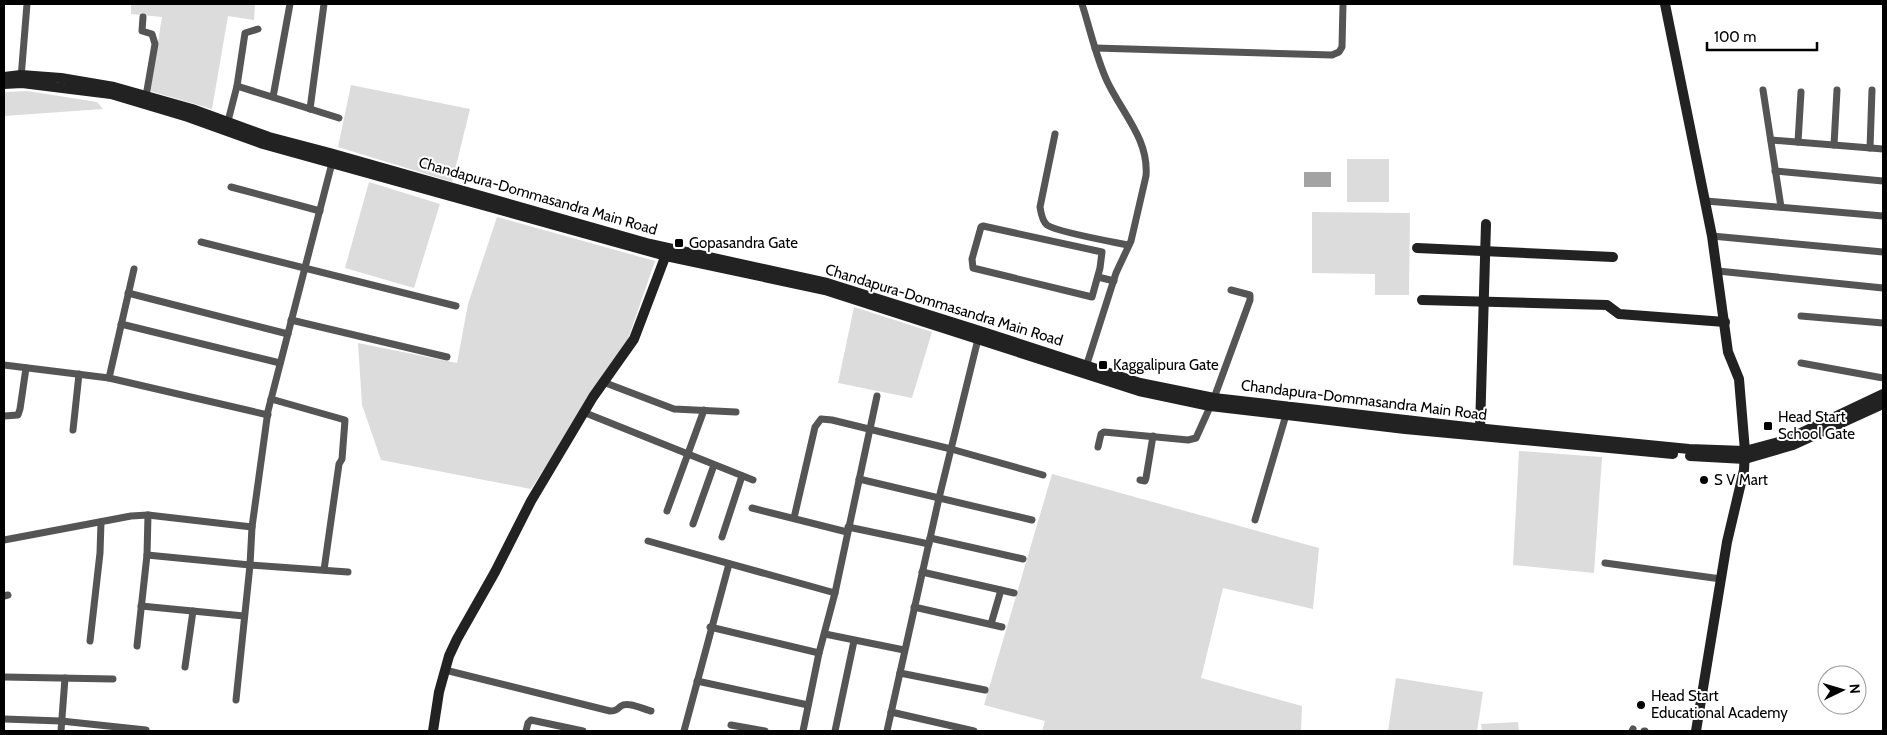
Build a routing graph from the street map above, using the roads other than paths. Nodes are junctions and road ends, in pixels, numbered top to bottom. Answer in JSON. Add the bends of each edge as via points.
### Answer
{"nodes":[{"id":1,"x":28,"y":4,"type":"edge"},
{"id":2,"x":290,"y":4,"type":"edge"},
{"id":3,"x":324,"y":4,"type":"edge"},
{"id":4,"x":1082,"y":4,"type":"edge"},
{"id":5,"x":1343,"y":4,"type":"edge"},
{"id":6,"x":1665,"y":4,"type":"edge"},
{"id":7,"x":143,"y":17,"type":"dead end"},
{"id":8,"x":258,"y":29,"type":"dead end"},
{"id":9,"x":1095,"y":48,"type":"junction"},
{"id":10,"x":4,"y":76,"type":"edge"},
{"id":11,"x":21,"y":79,"type":"junction"},
{"id":12,"x":4,"y":84,"type":"edge"},
{"id":13,"x":236,"y":86,"type":"junction"},
{"id":14,"x":1763,"y":90,"type":"dead end"},
{"id":15,"x":1837,"y":90,"type":"dead end"},
{"id":16,"x":1872,"y":90,"type":"dead end"},
{"id":17,"x":1801,"y":92,"type":"dead end"},
{"id":18,"x":146,"y":96,"type":"junction"},
{"id":19,"x":273,"y":98,"type":"junction"},
{"id":20,"x":310,"y":109,"type":"junction"},
{"id":21,"x":339,"y":118,"type":"dead end"},
{"id":22,"x":226,"y":126,"type":"junction"},
{"id":23,"x":1055,"y":134,"type":"dead end"},
{"id":24,"x":1771,"y":140,"type":"junction"},
{"id":25,"x":1798,"y":142,"type":"junction"},
{"id":26,"x":1834,"y":145,"type":"junction"},
{"id":27,"x":1870,"y":148,"type":"junction"},
{"id":28,"x":1883,"y":149,"type":"edge"},
{"id":29,"x":332,"y":163,"type":"junction"},
{"id":30,"x":1775,"y":171,"type":"junction"},
{"id":31,"x":1883,"y":181,"type":"edge"},
{"id":32,"x":231,"y":187,"type":"dead end"},
{"id":33,"x":1706,"y":201,"type":"junction"},
{"id":34,"x":1781,"y":207,"type":"junction"},
{"id":35,"x":320,"y":211,"type":"junction"},
{"id":36,"x":1883,"y":216,"type":"edge"},
{"id":37,"x":1486,"y":224,"type":"dead end"},
{"id":38,"x":1712,"y":236,"type":"junction"},
{"id":39,"x":201,"y":242,"type":"dead end"},
{"id":40,"x":1128,"y":246,"type":"junction"},
{"id":41,"x":1417,"y":248,"type":"dead end"},
{"id":42,"x":1485,"y":251,"type":"junction"},
{"id":43,"x":667,"y":252,"type":"junction"},
{"id":44,"x":1883,"y":252,"type":"edge"},
{"id":45,"x":1613,"y":257,"type":"dead end"},
{"id":46,"x":134,"y":269,"type":"dead end"},
{"id":47,"x":304,"y":269,"type":"junction"},
{"id":48,"x":1718,"y":271,"type":"junction"},
{"id":49,"x":1098,"y":277,"type":"junction"},
{"id":50,"x":1114,"y":281,"type":"junction"},
{"id":51,"x":1883,"y":288,"type":"edge"},
{"id":52,"x":1231,"y":290,"type":"dead end"},
{"id":53,"x":128,"y":293,"type":"junction"},
{"id":54,"x":1422,"y":300,"type":"dead end"},
{"id":55,"x":1484,"y":301,"type":"junction"},
{"id":56,"x":456,"y":306,"type":"dead end"},
{"id":57,"x":1801,"y":316,"type":"dead end"},
{"id":58,"x":291,"y":320,"type":"junction"},
{"id":59,"x":1725,"y":322,"type":"junction"},
{"id":60,"x":1883,"y":323,"type":"edge"},
{"id":61,"x":121,"y":324,"type":"junction"},
{"id":62,"x":288,"y":334,"type":"junction"},
{"id":63,"x":979,"y":334,"type":"junction"},
{"id":64,"x":447,"y":357,"type":"dead end"},
{"id":65,"x":280,"y":363,"type":"junction"},
{"id":66,"x":1801,"y":363,"type":"dead end"},
{"id":67,"x":4,"y":365,"type":"edge"},
{"id":68,"x":26,"y":368,"type":"junction"},
{"id":69,"x":1085,"y":369,"type":"junction"},
{"id":70,"x":79,"y":374,"type":"junction"},
{"id":71,"x":109,"y":378,"type":"junction"},
{"id":72,"x":1883,"y":378,"type":"edge"},
{"id":73,"x":603,"y":382,"type":"junction"},
{"id":74,"x":1883,"y":394,"type":"edge"},
{"id":75,"x":876,"y":396,"type":"dead end"},
{"id":76,"x":271,"y":399,"type":"junction"},
{"id":77,"x":1212,"y":402,"type":"junction"},
{"id":78,"x":1883,"y":404,"type":"edge"},
{"id":79,"x":704,"y":410,"type":"junction"},
{"id":80,"x":583,"y":412,"type":"junction"},
{"id":81,"x":736,"y":412,"type":"dead end"},
{"id":82,"x":268,"y":415,"type":"junction"},
{"id":83,"x":1286,"y":415,"type":"junction"},
{"id":84,"x":4,"y":416,"type":"edge"},
{"id":85,"x":870,"y":429,"type":"junction"},
{"id":86,"x":1480,"y":429,"type":"junction"},
{"id":87,"x":73,"y":430,"type":"dead end"},
{"id":88,"x":1154,"y":436,"type":"junction"},
{"id":89,"x":1098,"y":447,"type":"dead end"},
{"id":90,"x":951,"y":449,"type":"junction"},
{"id":91,"x":687,"y":454,"type":"junction"},
{"id":92,"x":1745,"y":455,"type":"junction"},
{"id":93,"x":714,"y":465,"type":"junction"},
{"id":94,"x":1043,"y":475,"type":"dead end"},
{"id":95,"x":742,"y":476,"type":"junction"},
{"id":96,"x":859,"y":479,"type":"junction"},
{"id":97,"x":753,"y":480,"type":"dead end"},
{"id":98,"x":1140,"y":480,"type":"dead end"},
{"id":99,"x":939,"y":498,"type":"junction"},
{"id":100,"x":752,"y":508,"type":"dead end"},
{"id":101,"x":667,"y":511,"type":"dead end"},
{"id":102,"x":148,"y":515,"type":"junction"},
{"id":103,"x":794,"y":518,"type":"junction"},
{"id":104,"x":1032,"y":520,"type":"dead end"},
{"id":105,"x":1255,"y":520,"type":"dead end"},
{"id":106,"x":101,"y":522,"type":"junction"},
{"id":107,"x":693,"y":524,"type":"dead end"},
{"id":108,"x":252,"y":527,"type":"junction"},
{"id":109,"x":848,"y":529,"type":"junction"},
{"id":110,"x":722,"y":537,"type":"dead end"},
{"id":111,"x":4,"y":540,"type":"edge"},
{"id":112,"x":648,"y":540,"type":"dead end"},
{"id":113,"x":930,"y":541,"type":"junction"},
{"id":114,"x":147,"y":555,"type":"junction"},
{"id":115,"x":1023,"y":559,"type":"dead end"},
{"id":116,"x":1605,"y":563,"type":"dead end"},
{"id":117,"x":728,"y":564,"type":"junction"},
{"id":118,"x":250,"y":565,"type":"junction"},
{"id":119,"x":324,"y":570,"type":"junction"},
{"id":120,"x":348,"y":572,"type":"dead end"},
{"id":121,"x":922,"y":572,"type":"junction"},
{"id":122,"x":1721,"y":579,"type":"junction"},
{"id":123,"x":1001,"y":590,"type":"junction"},
{"id":124,"x":835,"y":593,"type":"junction"},
{"id":125,"x":1014,"y":593,"type":"dead end"},
{"id":126,"x":141,"y":606,"type":"junction"},
{"id":127,"x":914,"y":607,"type":"junction"},
{"id":128,"x":193,"y":611,"type":"junction"},
{"id":129,"x":244,"y":616,"type":"junction"},
{"id":130,"x":991,"y":624,"type":"junction"},
{"id":131,"x":710,"y":627,"type":"junction"},
{"id":132,"x":1002,"y":627,"type":"dead end"},
{"id":133,"x":825,"y":634,"type":"junction"},
{"id":134,"x":854,"y":640,"type":"junction"},
{"id":135,"x":90,"y":641,"type":"dead end"},
{"id":136,"x":137,"y":646,"type":"dead end"},
{"id":137,"x":904,"y":650,"type":"junction"},
{"id":138,"x":819,"y":653,"type":"junction"},
{"id":139,"x":186,"y":667,"type":"dead end"},
{"id":140,"x":445,"y":670,"type":"junction"},
{"id":141,"x":900,"y":673,"type":"junction"},
{"id":142,"x":4,"y":677,"type":"edge"},
{"id":143,"x":65,"y":678,"type":"junction"},
{"id":144,"x":113,"y":679,"type":"dead end"},
{"id":145,"x":696,"y":680,"type":"junction"},
{"id":146,"x":985,"y":690,"type":"dead end"},
{"id":147,"x":236,"y":700,"type":"dead end"},
{"id":148,"x":808,"y":705,"type":"junction"},
{"id":149,"x":651,"y":711,"type":"dead end"},
{"id":150,"x":891,"y":712,"type":"junction"},
{"id":151,"x":4,"y":719,"type":"edge"},
{"id":152,"x":61,"y":722,"type":"junction"},
{"id":153,"x":731,"y":725,"type":"dead end"},
{"id":154,"x":146,"y":730,"type":"dead end"},
{"id":155,"x":61,"y":731,"type":"edge"},
{"id":156,"x":433,"y":731,"type":"edge"},
{"id":157,"x":526,"y":731,"type":"edge"},
{"id":158,"x":583,"y":731,"type":"edge"},
{"id":159,"x":684,"y":731,"type":"edge"},
{"id":160,"x":765,"y":731,"type":"edge"},
{"id":161,"x":803,"y":731,"type":"edge"},
{"id":162,"x":835,"y":731,"type":"edge"},
{"id":163,"x":887,"y":731,"type":"edge"},
{"id":164,"x":974,"y":731,"type":"edge"},
{"id":165,"x":1696,"y":731,"type":"edge"}],
"edges":[{"from":1,"to":11,"type":"street"},
{"from":2,"to":19,"type":"street"},
{"from":3,"to":20,"type":"street"},
{"from":4,"to":9,"type":"street"},
{"from":5,"to":9,"type":"street","via":[[1342,47],[1332,56]]},
{"from":6,"to":33,"type":"main road"},
{"from":7,"to":18,"type":"street","via":[[142,32],[152,34],[155,44]]},
{"from":8,"to":13,"type":"street","via":[[244,33]]},
{"from":9,"to":40,"type":"street","via":[[1107,82],[1146,155],[1146,176]]},
{"from":10,"to":11,"type":"main road","name":"Chandapura-Dommasandra Main Road"},
{"from":11,"to":12,"type":"main road","name":"Chandapura-Dommasandra Main Road"},
{"from":11,"to":18,"type":"main road","name":"Chandapura-Dommasandra Main Road","via":[[61,78]]},
{"from":11,"to":22,"type":"main road","name":"Chandapura-Dommasandra Main Road","via":[[111,94]]},
{"from":13,"to":19,"type":"street"},
{"from":13,"to":22,"type":"street"},
{"from":14,"to":24,"type":"street"},
{"from":15,"to":26,"type":"street"},
{"from":16,"to":27,"type":"street"},
{"from":17,"to":25,"type":"street"},
{"from":18,"to":22,"type":"main road","name":"Chandapura-Dommasandra Main Road","via":[[192,109]]},
{"from":19,"to":20,"type":"street"},
{"from":20,"to":21,"type":"street"},
{"from":22,"to":29,"type":"main road","name":"Chandapura-Dommasandra Main Road","via":[[263,144]]},
{"from":22,"to":43,"type":"main road","name":"Chandapura-Dommasandra Main Road"},
{"from":23,"to":40,"type":"street","via":[[1040,207],[1045,222],[1048,226],[1072,233]]},
{"from":24,"to":25,"type":"street"},
{"from":24,"to":30,"type":"street"},
{"from":25,"to":26,"type":"street"},
{"from":26,"to":27,"type":"street"},
{"from":27,"to":28,"type":"street"},
{"from":29,"to":35,"type":"street"},
{"from":29,"to":43,"type":"main road","name":"Chandapura-Dommasandra Main Road"},
{"from":30,"to":31,"type":"street"},
{"from":30,"to":34,"type":"street"},
{"from":32,"to":35,"type":"street"},
{"from":33,"to":34,"type":"street"},
{"from":33,"to":38,"type":"main road"},
{"from":34,"to":36,"type":"street"},
{"from":35,"to":47,"type":"street"},
{"from":37,"to":42,"type":"main road"},
{"from":38,"to":44,"type":"street"},
{"from":38,"to":48,"type":"main road"},
{"from":39,"to":47,"type":"street"},
{"from":40,"to":50,"type":"street"},
{"from":41,"to":42,"type":"main road"},
{"from":42,"to":45,"type":"main road"},
{"from":42,"to":55,"type":"main road"},
{"from":43,"to":63,"type":"main road","name":"Chandapura-Dommasandra Main Road","via":[[827,283]]},
{"from":43,"to":73,"type":"main road","via":[[634,340]]},
{"from":46,"to":53,"type":"street"},
{"from":47,"to":56,"type":"street"},
{"from":47,"to":58,"type":"street"},
{"from":48,"to":51,"type":"street"},
{"from":48,"to":59,"type":"main road"},
{"from":49,"to":49,"type":"street","via":[[1092,297],[1088,298],[973,268],[972,259],[981,226],[1100,250],[1103,255]]},
{"from":49,"to":50,"type":"street"},
{"from":50,"to":69,"type":"street"},
{"from":52,"to":77,"type":"street","via":[[1251,297]]},
{"from":53,"to":61,"type":"street"},
{"from":53,"to":62,"type":"street"},
{"from":54,"to":55,"type":"main road"},
{"from":55,"to":59,"type":"main road","via":[[1607,304],[1619,314]]},
{"from":55,"to":86,"type":"main road"},
{"from":57,"to":60,"type":"street"},
{"from":58,"to":62,"type":"street"},
{"from":58,"to":64,"type":"street"},
{"from":59,"to":92,"type":"main road","via":[[1728,352],[1739,379]]},
{"from":61,"to":65,"type":"street"},
{"from":61,"to":71,"type":"street"},
{"from":62,"to":65,"type":"street"},
{"from":63,"to":69,"type":"main road","name":"Chandapura-Dommasandra Main Road"},
{"from":63,"to":90,"type":"street"},
{"from":65,"to":76,"type":"street"},
{"from":66,"to":72,"type":"street"},
{"from":67,"to":68,"type":"street"},
{"from":68,"to":70,"type":"street"},
{"from":68,"to":84,"type":"street","via":[[18,416]]},
{"from":69,"to":77,"type":"main road","name":"Chandapura-Dommasandra Main Road"},
{"from":70,"to":71,"type":"street"},
{"from":70,"to":87,"type":"street"},
{"from":71,"to":82,"type":"street"},
{"from":73,"to":79,"type":"street","via":[[674,409]]},
{"from":73,"to":80,"type":"main road"},
{"from":74,"to":92,"type":"main road","name":"Chandapura-Dommasandra Main Road","via":[[1786,440]]},
{"from":75,"to":85,"type":"street"},
{"from":76,"to":82,"type":"street"},
{"from":76,"to":119,"type":"street","via":[[345,420]]},
{"from":77,"to":83,"type":"main road","name":"Chandapura-Dommasandra Main Road"},
{"from":77,"to":86,"type":"main road","name":"Chandapura-Dommasandra Main Road"},
{"from":77,"to":88,"type":"street","via":[[1196,438]]},
{"from":78,"to":92,"type":"main road","name":"Chandapura-Dommasandra Main Road","via":[[1794,445]]},
{"from":79,"to":81,"type":"street"},
{"from":79,"to":91,"type":"street"},
{"from":80,"to":91,"type":"street"},
{"from":80,"to":140,"type":"main road","via":[[457,639]]},
{"from":82,"to":108,"type":"street"},
{"from":83,"to":92,"type":"main road","name":"Chandapura-Dommasandra Main Road","via":[[1582,446]]},
{"from":83,"to":105,"type":"street"},
{"from":85,"to":90,"type":"street"},
{"from":85,"to":96,"type":"street"},
{"from":85,"to":103,"type":"street","via":[[821,419],[814,426]]},
{"from":86,"to":92,"type":"main road","name":"Chandapura-Dommasandra Main Road"},
{"from":88,"to":89,"type":"street","via":[[1104,432]]},
{"from":88,"to":98,"type":"street","via":[[1146,478]]},
{"from":90,"to":94,"type":"street"},
{"from":90,"to":99,"type":"street"},
{"from":91,"to":93,"type":"street"},
{"from":91,"to":101,"type":"street"},
{"from":92,"to":122,"type":"main road"},
{"from":93,"to":95,"type":"street"},
{"from":93,"to":107,"type":"street"},
{"from":95,"to":97,"type":"street"},
{"from":95,"to":110,"type":"street"},
{"from":96,"to":99,"type":"street"},
{"from":96,"to":109,"type":"street"},
{"from":99,"to":104,"type":"street"},
{"from":99,"to":113,"type":"street"},
{"from":100,"to":103,"type":"street"},
{"from":102,"to":106,"type":"street"},
{"from":102,"to":108,"type":"street"},
{"from":102,"to":114,"type":"street"},
{"from":103,"to":109,"type":"street"},
{"from":106,"to":111,"type":"street"},
{"from":106,"to":135,"type":"street"},
{"from":108,"to":118,"type":"street"},
{"from":109,"to":113,"type":"street"},
{"from":109,"to":124,"type":"street"},
{"from":112,"to":117,"type":"street"},
{"from":113,"to":115,"type":"street"},
{"from":113,"to":121,"type":"street"},
{"from":114,"to":118,"type":"street"},
{"from":114,"to":126,"type":"street"},
{"from":116,"to":122,"type":"street"},
{"from":117,"to":124,"type":"street"},
{"from":117,"to":131,"type":"street"},
{"from":118,"to":119,"type":"street"},
{"from":118,"to":129,"type":"street"},
{"from":119,"to":120,"type":"street"},
{"from":121,"to":123,"type":"street"},
{"from":121,"to":127,"type":"street"},
{"from":122,"to":165,"type":"main road"},
{"from":123,"to":125,"type":"street"},
{"from":123,"to":130,"type":"street"},
{"from":124,"to":133,"type":"street"},
{"from":126,"to":128,"type":"street"},
{"from":126,"to":136,"type":"street"},
{"from":127,"to":130,"type":"street"},
{"from":127,"to":137,"type":"street"},
{"from":128,"to":129,"type":"street"},
{"from":128,"to":139,"type":"street"},
{"from":129,"to":147,"type":"street"},
{"from":130,"to":132,"type":"street"},
{"from":131,"to":138,"type":"street"},
{"from":131,"to":145,"type":"street"},
{"from":133,"to":134,"type":"street"},
{"from":133,"to":138,"type":"street"},
{"from":134,"to":137,"type":"street"},
{"from":134,"to":162,"type":"street"},
{"from":137,"to":141,"type":"street"},
{"from":138,"to":148,"type":"street"},
{"from":140,"to":149,"type":"street","via":[[610,711],[627,704]]},
{"from":140,"to":156,"type":"main road"},
{"from":141,"to":146,"type":"street"},
{"from":141,"to":150,"type":"street"},
{"from":142,"to":143,"type":"street"},
{"from":143,"to":144,"type":"street"},
{"from":143,"to":152,"type":"street"},
{"from":145,"to":148,"type":"street"},
{"from":145,"to":159,"type":"street"},
{"from":148,"to":161,"type":"street"},
{"from":150,"to":163,"type":"street"},
{"from":150,"to":164,"type":"street"},
{"from":151,"to":152,"type":"street"},
{"from":152,"to":154,"type":"street"},
{"from":152,"to":155,"type":"street"},
{"from":153,"to":160,"type":"street"},
{"from":157,"to":158,"type":"street","via":[[531,720]]}]}
